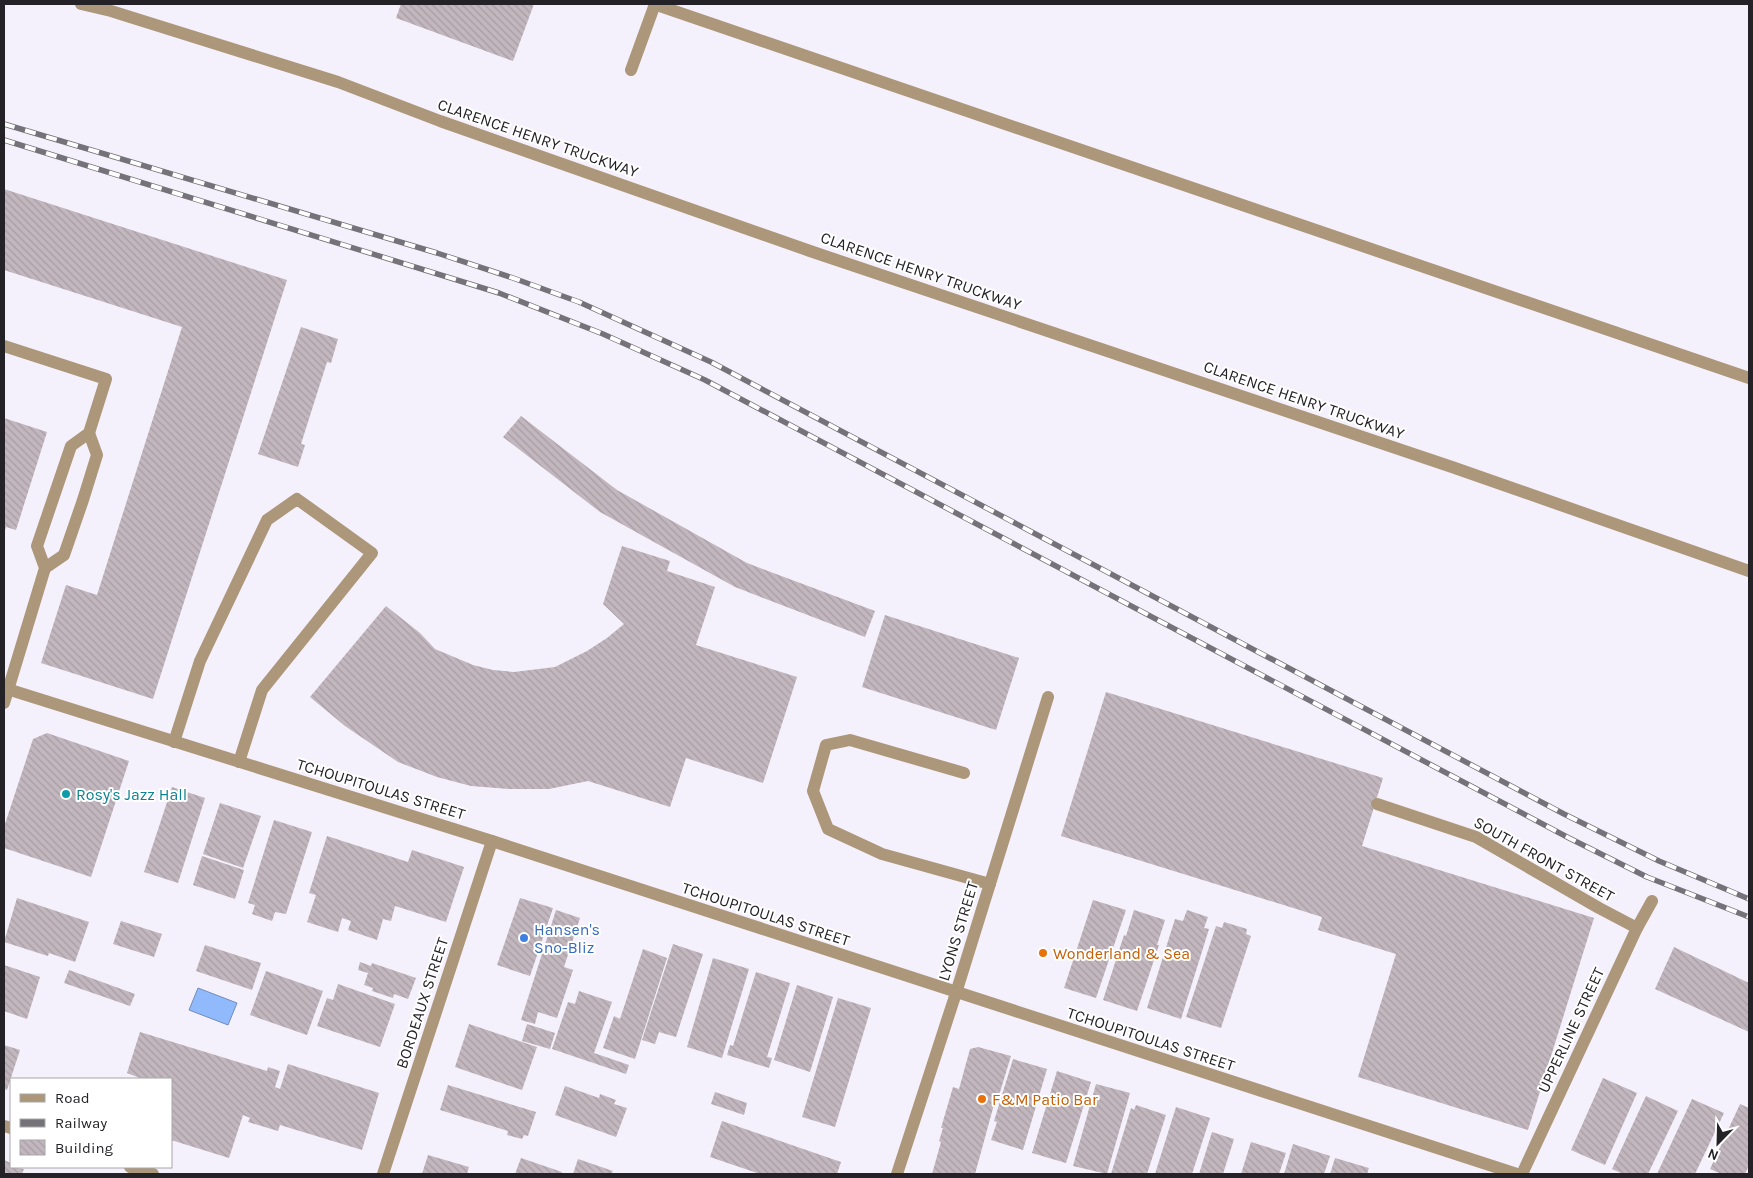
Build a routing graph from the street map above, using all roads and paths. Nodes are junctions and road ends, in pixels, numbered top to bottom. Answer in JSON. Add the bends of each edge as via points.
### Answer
{"nodes":[{"id":1,"x":81,"y":4,"type":"edge"},
{"id":2,"x":654,"y":4,"type":"edge"},
{"id":3,"x":631,"y":70,"type":"dead end"},
{"id":4,"x":4,"y":346,"type":"edge"},
{"id":5,"x":1749,"y":378,"type":"edge"},
{"id":6,"x":89,"y":433,"type":"junction"},
{"id":7,"x":45,"y":568,"type":"junction"},
{"id":8,"x":1749,"y":571,"type":"edge"},
{"id":9,"x":6,"y":689,"type":"edge"},
{"id":10,"x":1048,"y":697,"type":"dead end"},
{"id":11,"x":4,"y":703,"type":"edge"},
{"id":12,"x":174,"y":742,"type":"junction"},
{"id":13,"x":239,"y":762,"type":"junction"},
{"id":14,"x":964,"y":773,"type":"dead end"},
{"id":15,"x":1377,"y":804,"type":"dead end"},
{"id":16,"x":492,"y":841,"type":"junction"},
{"id":17,"x":990,"y":884,"type":"junction"},
{"id":18,"x":1652,"y":901,"type":"dead end"},
{"id":19,"x":1637,"y":928,"type":"junction"},
{"id":20,"x":956,"y":993,"type":"junction"},
{"id":21,"x":133,"y":1168,"type":"edge"},
{"id":22,"x":153,"y":1174,"type":"edge"},
{"id":23,"x":383,"y":1174,"type":"edge"},
{"id":24,"x":896,"y":1174,"type":"edge"},
{"id":25,"x":1517,"y":1174,"type":"edge"},
{"id":26,"x":1522,"y":1174,"type":"edge"}],
"edges":[{"from":1,"to":8,"type":"street","name":"CLARENCE HENRY TRUCKWAY","via":[[338,82],[810,251],[1452,467]]},
{"from":2,"to":3,"type":"street"},
{"from":2,"to":5,"type":"street"},
{"from":4,"to":6,"type":"street","via":[[106,379]]},
{"from":6,"to":7,"type":"street","via":[[72,446],[37,546]]},
{"from":6,"to":7,"type":"street","via":[[97,455],[83,500],[64,555]]},
{"from":7,"to":9,"type":"street"},
{"from":9,"to":11,"type":"street"},
{"from":9,"to":12,"type":"street","name":"TCHOUPITOULAS STREET"},
{"from":10,"to":17,"type":"street","name":"LYONS STREET"},
{"from":12,"to":13,"type":"street","name":"TCHOUPITOULAS STREET"},
{"from":12,"to":13,"type":"street","via":[[200,661],[267,520],[297,499],[372,553],[262,690]]},
{"from":13,"to":16,"type":"street","name":"TCHOUPITOULAS STREET"},
{"from":14,"to":17,"type":"street","via":[[850,740],[826,745],[813,791],[828,829],[882,854]]},
{"from":15,"to":19,"type":"street","name":"SOUTH FRONT STREET","via":[[1476,837]]},
{"from":16,"to":20,"type":"street","name":"TCHOUPITOULAS STREET"},
{"from":16,"to":23,"type":"street","name":"BORDEAUX STREET"},
{"from":17,"to":20,"type":"street","name":"LYONS STREET"},
{"from":18,"to":19,"type":"street","name":"UPPERLINE STREET"},
{"from":19,"to":26,"type":"street","name":"UPPERLINE STREET"},
{"from":20,"to":24,"type":"street","name":"LYONS STREET"},
{"from":20,"to":25,"type":"street","name":"TCHOUPITOULAS STREET"},
{"from":21,"to":22,"type":"street"}]}
